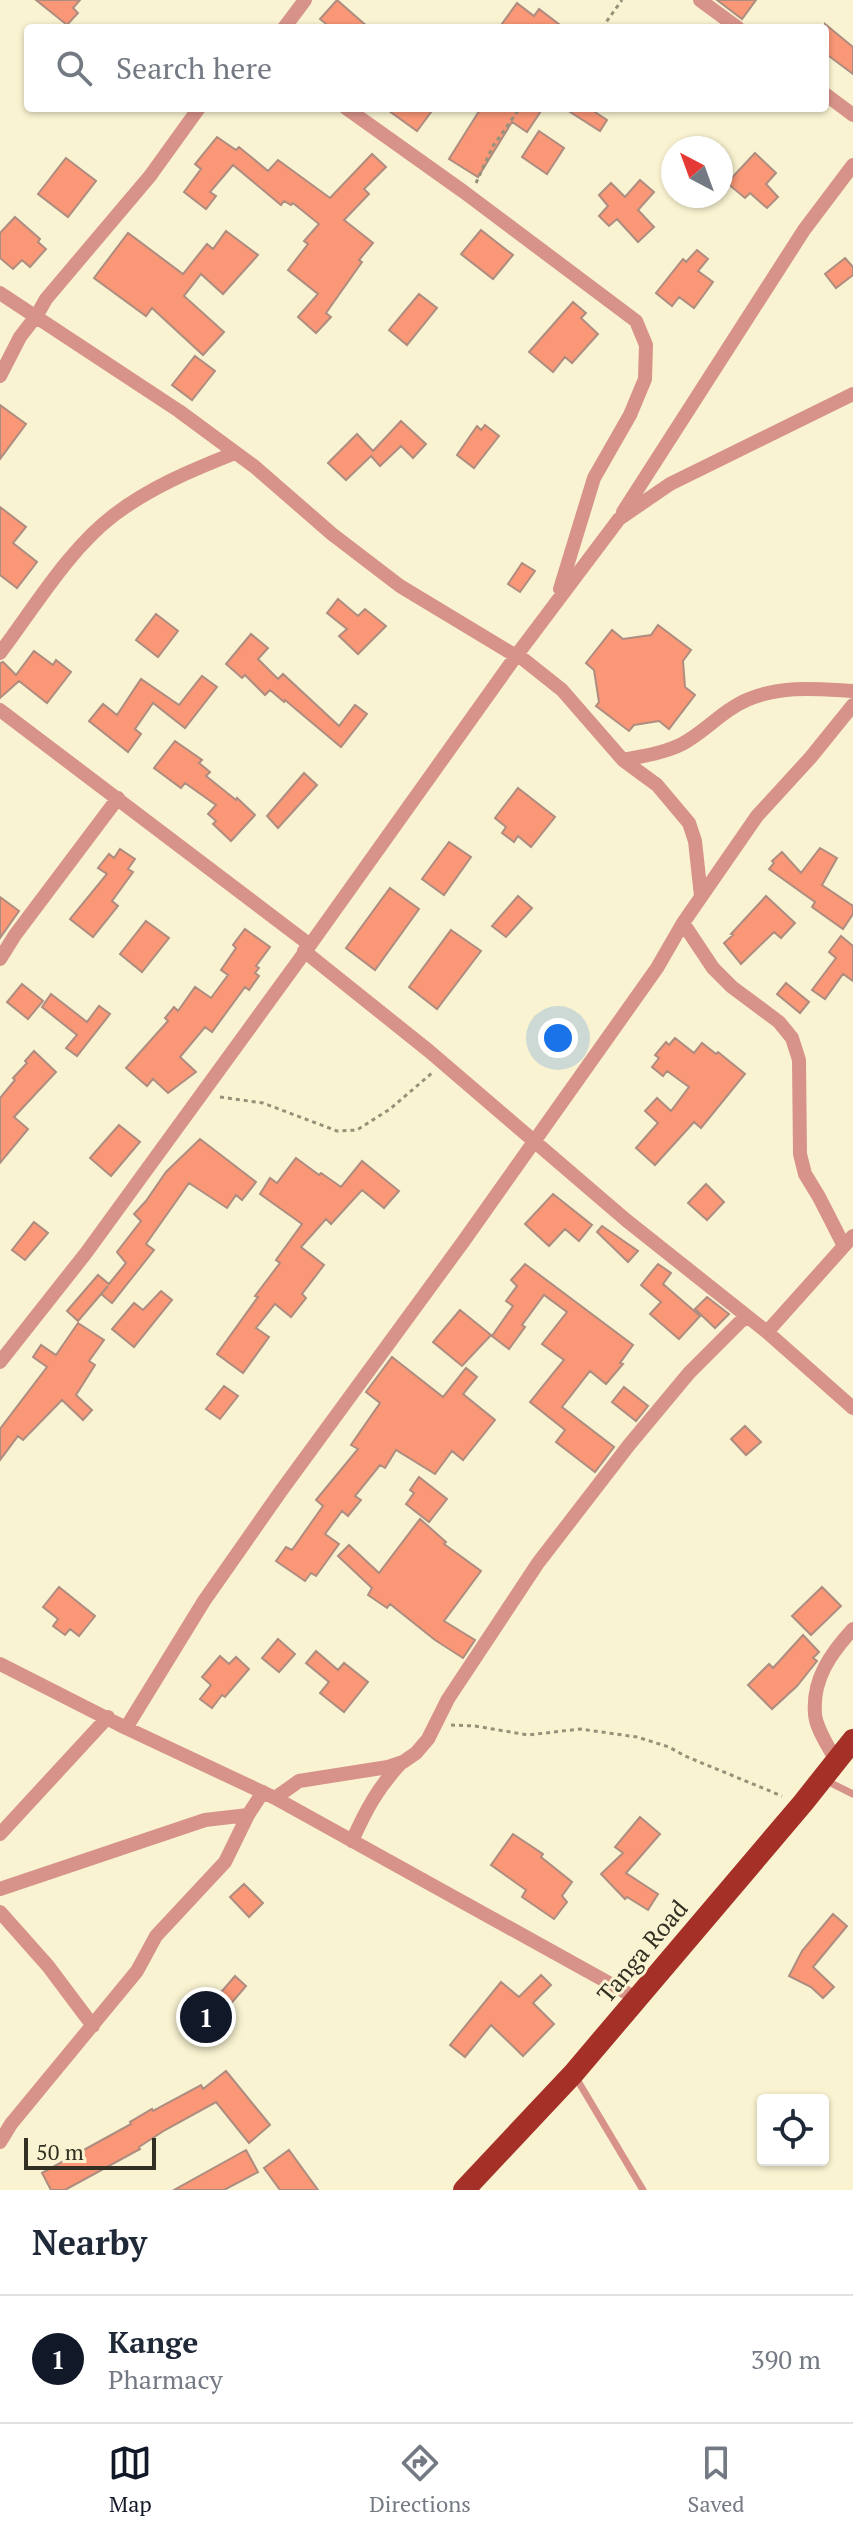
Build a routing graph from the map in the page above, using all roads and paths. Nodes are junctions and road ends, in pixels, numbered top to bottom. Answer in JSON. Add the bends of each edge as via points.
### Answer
{"nodes":[{"id":1,"x":305,"y":0,"type":"edge"},
{"id":2,"x":622,"y":0,"type":"edge"},
{"id":3,"x":700,"y":0,"type":"edge"},
{"id":4,"x":287,"y":24,"type":"edge"},
{"id":5,"x":605,"y":24,"type":"edge"},
{"id":6,"x":733,"y":24,"type":"edge"},
{"id":7,"x":829,"y":97,"type":"edge"},
{"id":8,"x":196,"y":112,"type":"edge"},
{"id":9,"x":352,"y":112,"type":"edge"},
{"id":10,"x":517,"y":112,"type":"edge"},
{"id":11,"x":853,"y":115,"type":"edge"},
{"id":12,"x":853,"y":165,"type":"edge"},
{"id":13,"x":472,"y":199,"type":"junction"},
{"id":14,"x":0,"y":293,"type":"edge"},
{"id":15,"x":37,"y":315,"type":"junction"},
{"id":16,"x":0,"y":376,"type":"edge"},
{"id":17,"x":853,"y":394,"type":"edge"},
{"id":18,"x":235,"y":453,"type":"junction"},
{"id":19,"x":619,"y":519,"type":"junction"},
{"id":20,"x":556,"y":602,"type":"junction"},
{"id":21,"x":0,"y":653,"type":"edge"},
{"id":22,"x":517,"y":655,"type":"junction"},
{"id":23,"x":853,"y":691,"type":"edge"},
{"id":24,"x":853,"y":705,"type":"edge"},
{"id":25,"x":0,"y":710,"type":"edge"},
{"id":26,"x":623,"y":760,"type":"junction"},
{"id":27,"x":118,"y":798,"type":"junction"},
{"id":28,"x":701,"y":896,"type":"junction"},
{"id":29,"x":683,"y":923,"type":"junction"},
{"id":30,"x":307,"y":948,"type":"junction"},
{"id":31,"x":0,"y":959,"type":"edge"},
{"id":32,"x":444,"y":1064,"type":"junction"},
{"id":33,"x":201,"y":1095,"type":"junction"},
{"id":34,"x":533,"y":1141,"type":"junction"},
{"id":35,"x":848,"y":1241,"type":"edge"},
{"id":36,"x":746,"y":1316,"type":"junction"},
{"id":37,"x":767,"y":1332,"type":"junction"},
{"id":38,"x":0,"y":1362,"type":"edge"},
{"id":39,"x":853,"y":1408,"type":"edge"},
{"id":40,"x":853,"y":1629,"type":"edge"},
{"id":41,"x":0,"y":1664,"type":"edge"},
{"id":42,"x":108,"y":1717,"type":"junction"},
{"id":43,"x":435,"y":1725,"type":"junction"},
{"id":44,"x":126,"y":1728,"type":"junction"},
{"id":45,"x":853,"y":1740,"type":"edge"},
{"id":46,"x":403,"y":1762,"type":"junction"},
{"id":47,"x":829,"y":1770,"type":"junction"},
{"id":48,"x":853,"y":1794,"type":"edge"},
{"id":49,"x":269,"y":1795,"type":"junction"},
{"id":50,"x":803,"y":1803,"type":"junction"},
{"id":51,"x":248,"y":1815,"type":"junction"},
{"id":52,"x":0,"y":1834,"type":"edge"},
{"id":53,"x":352,"y":1841,"type":"junction"},
{"id":54,"x":0,"y":1889,"type":"edge"},
{"id":55,"x":0,"y":1912,"type":"edge"},
{"id":56,"x":636,"y":1998,"type":"junction"},
{"id":57,"x":93,"y":2026,"type":"junction"},
{"id":58,"x":573,"y":2074,"type":"junction"},
{"id":59,"x":0,"y":2142,"type":"edge"},
{"id":60,"x":464,"y":2190,"type":"edge"},
{"id":61,"x":643,"y":2190,"type":"edge"}],
"edges":[{"from":1,"to":4,"type":"street"},
{"from":2,"to":5,"type":"path"},
{"from":3,"to":6,"type":"street"},
{"from":7,"to":11,"type":"street"},
{"from":8,"to":15,"type":"street"},
{"from":9,"to":13,"type":"street"},
{"from":10,"to":13,"type":"path","via":[[493,146]]},
{"from":12,"to":19,"type":"street","via":[[804,230]]},
{"from":13,"to":20,"type":"street","via":[[636,321],[646,345],[645,379],[594,478]]},
{"from":14,"to":15,"type":"street"},
{"from":15,"to":16,"type":"street"},
{"from":15,"to":18,"type":"street"},
{"from":17,"to":19,"type":"street","via":[[670,484]]},
{"from":18,"to":21,"type":"street","via":[[172,478],[114,515],[72,558]]},
{"from":18,"to":22,"type":"street","via":[[400,586]]},
{"from":19,"to":20,"type":"street"},
{"from":20,"to":22,"type":"street"},
{"from":22,"to":26,"type":"street","via":[[562,690]]},
{"from":22,"to":30,"type":"street"},
{"from":23,"to":26,"type":"street","via":[[787,688],[748,699],[684,743]]},
{"from":24,"to":28,"type":"street","via":[[757,816]]},
{"from":25,"to":27,"type":"street"},
{"from":26,"to":28,"type":"street","via":[[657,785],[689,823]]},
{"from":27,"to":30,"type":"street"},
{"from":27,"to":31,"type":"street"},
{"from":28,"to":29,"type":"street"},
{"from":29,"to":34,"type":"street","via":[[657,968]]},
{"from":29,"to":35,"type":"street","via":[[713,968],[792,1038],[799,1060],[805,1174]]},
{"from":30,"to":32,"type":"street"},
{"from":30,"to":33,"type":"street"},
{"from":32,"to":33,"type":"path","via":[[357,1130],[337,1131],[263,1103]]},
{"from":32,"to":34,"type":"street"},
{"from":33,"to":38,"type":"street"},
{"from":34,"to":36,"type":"street"},
{"from":34,"to":44,"type":"street","via":[[204,1601]]},
{"from":35,"to":37,"type":"street"},
{"from":36,"to":37,"type":"street"},
{"from":36,"to":43,"type":"street","via":[[689,1373],[538,1563]]},
{"from":37,"to":39,"type":"street"},
{"from":40,"to":47,"type":"street","via":[[817,1679],[815,1716]]},
{"from":41,"to":42,"type":"street"},
{"from":42,"to":44,"type":"street"},
{"from":42,"to":52,"type":"street"},
{"from":43,"to":46,"type":"street"},
{"from":43,"to":50,"type":"path","via":[[528,1735],[580,1729],[637,1737]]},
{"from":44,"to":49,"type":"street"},
{"from":45,"to":47,"type":"highway","name":"Tanga Road"},
{"from":46,"to":49,"type":"street","via":[[317,1776]]},
{"from":46,"to":53,"type":"street","via":[[379,1786]]},
{"from":47,"to":48,"type":"lane"},
{"from":47,"to":50,"type":"highway","name":"Tanga Road"},
{"from":49,"to":51,"type":"street"},
{"from":49,"to":53,"type":"street"},
{"from":50,"to":56,"type":"highway","name":"Tanga Road"},
{"from":51,"to":54,"type":"street","via":[[205,1820]]},
{"from":51,"to":57,"type":"street","via":[[225,1862],[156,1936],[137,1971]]},
{"from":53,"to":56,"type":"street"},
{"from":55,"to":57,"type":"street"},
{"from":56,"to":58,"type":"highway","name":"Tanga Road"},
{"from":57,"to":59,"type":"street"},
{"from":58,"to":60,"type":"highway","name":"Tanga Road"},
{"from":58,"to":61,"type":"lane"}]}
